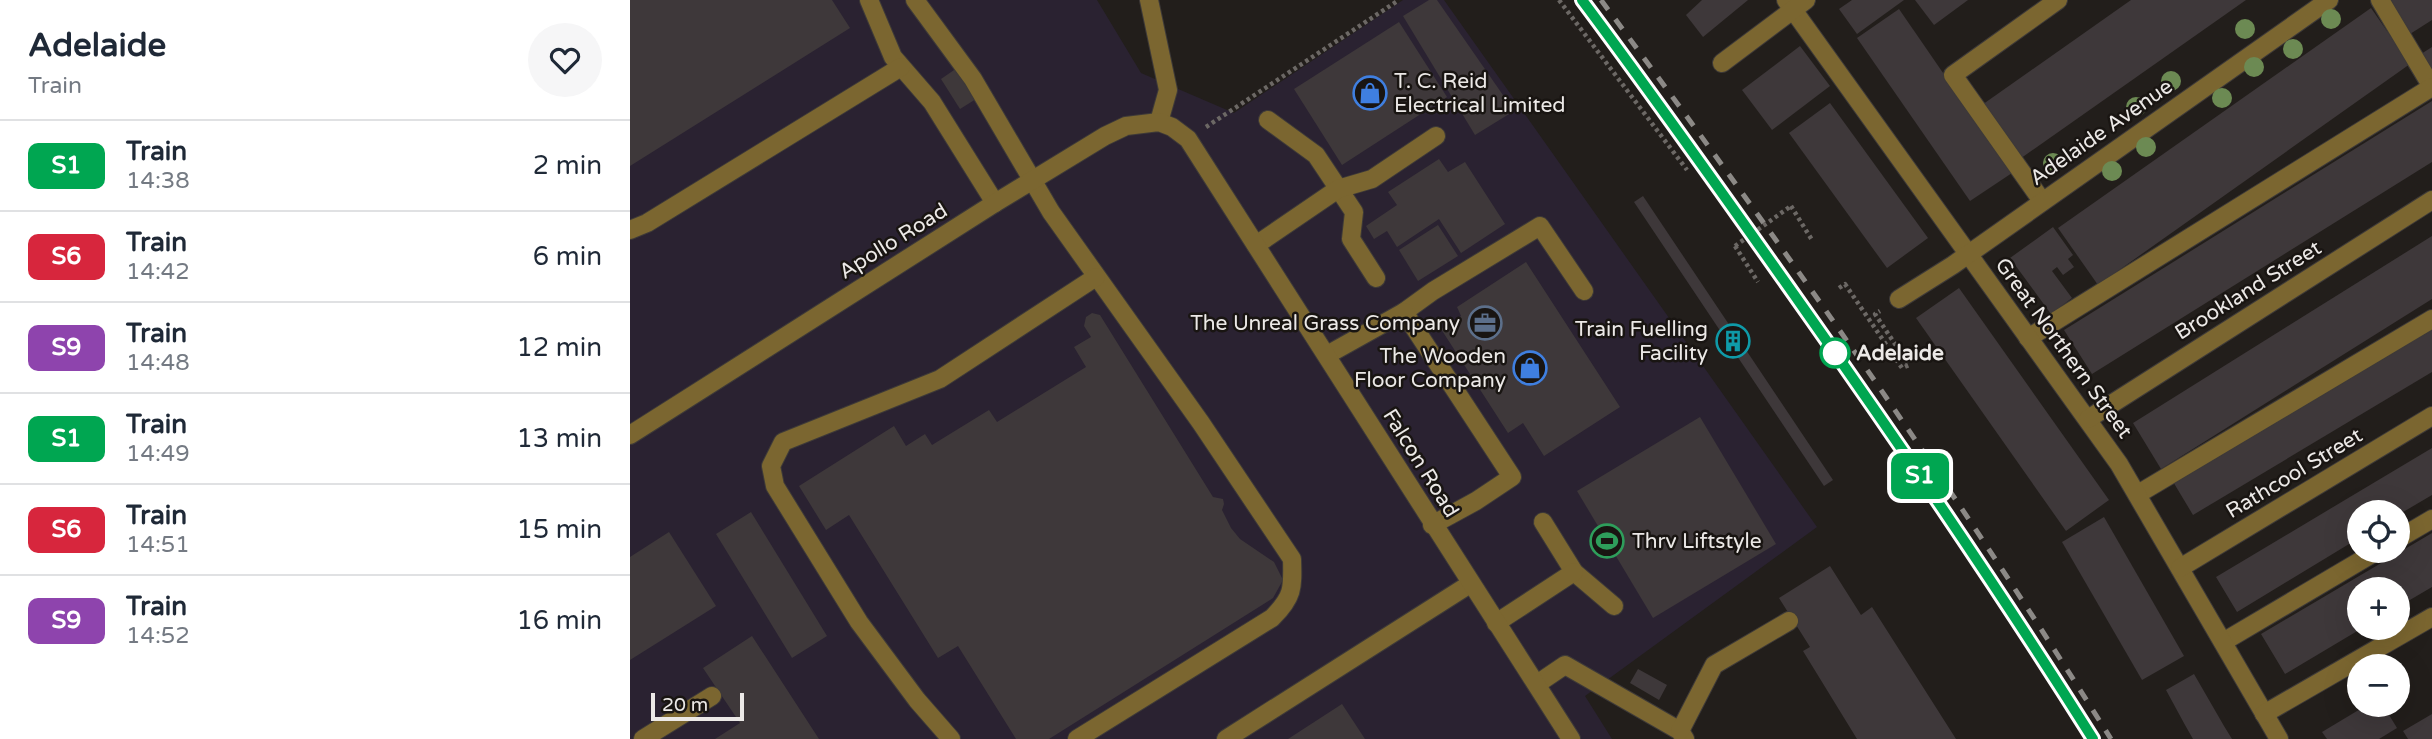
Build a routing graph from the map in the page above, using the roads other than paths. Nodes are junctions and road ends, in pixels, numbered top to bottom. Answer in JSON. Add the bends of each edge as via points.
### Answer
{"nodes":[{"id":1,"x":869,"y":0,"type":"edge"},
{"id":2,"x":915,"y":0,"type":"edge"},
{"id":3,"x":1149,"y":0,"type":"edge"},
{"id":4,"x":2058,"y":0,"type":"edge"},
{"id":5,"x":2329,"y":0,"type":"edge"},
{"id":6,"x":2380,"y":0,"type":"edge"},
{"id":7,"x":1795,"y":3,"type":"edge"},
{"id":8,"x":1722,"y":63,"type":"dead end"},
{"id":9,"x":901,"y":67,"type":"junction"},
{"id":10,"x":2432,"y":87,"type":"edge"},
{"id":11,"x":1268,"y":120,"type":"dead end"},
{"id":12,"x":1159,"y":122,"type":"junction"},
{"id":13,"x":1436,"y":136,"type":"dead end"},
{"id":14,"x":1031,"y":181,"type":"junction"},
{"id":15,"x":1338,"y":189,"type":"junction"},
{"id":16,"x":2432,"y":200,"type":"edge"},
{"id":17,"x":2042,"y":201,"type":"junction"},
{"id":18,"x":995,"y":203,"type":"junction"},
{"id":19,"x":630,"y":230,"type":"edge"},
{"id":20,"x":1256,"y":245,"type":"junction"},
{"id":21,"x":1969,"y":253,"type":"junction"},
{"id":22,"x":1096,"y":277,"type":"junction"},
{"id":23,"x":1376,"y":278,"type":"dead end"},
{"id":24,"x":1584,"y":291,"type":"dead end"},
{"id":25,"x":1899,"y":299,"type":"road end"},
{"id":26,"x":1404,"y":312,"type":"junction"},
{"id":27,"x":2432,"y":319,"type":"edge"},
{"id":28,"x":2028,"y":338,"type":"junction"},
{"id":29,"x":1327,"y":355,"type":"junction"},
{"id":30,"x":2432,"y":416,"type":"edge"},
{"id":31,"x":2088,"y":419,"type":"junction"},
{"id":32,"x":630,"y":435,"type":"edge"},
{"id":33,"x":2138,"y":494,"type":"junction"},
{"id":34,"x":2432,"y":519,"type":"edge"},
{"id":35,"x":1543,"y":522,"type":"dead end"},
{"id":36,"x":1432,"y":525,"type":"junction"},
{"id":37,"x":2410,"y":532,"type":"edge"},
{"id":38,"x":2357,"y":563,"type":"edge"},
{"id":39,"x":2180,"y":568,"type":"junction"},
{"id":40,"x":1574,"y":572,"type":"junction"},
{"id":41,"x":1470,"y":584,"type":"junction"},
{"id":42,"x":1614,"y":607,"type":"dead end"},
{"id":43,"x":2432,"y":617,"type":"edge"},
{"id":44,"x":1789,"y":621,"type":"dead end"},
{"id":45,"x":1496,"y":623,"type":"junction"},
{"id":46,"x":2223,"y":642,"type":"junction"},
{"id":47,"x":1537,"y":684,"type":"junction"},
{"id":48,"x":712,"y":696,"type":"dead end"},
{"id":49,"x":2264,"y":714,"type":"junction"},
{"id":50,"x":1682,"y":735,"type":"edge"},
{"id":51,"x":643,"y":739,"type":"edge"},
{"id":52,"x":951,"y":739,"type":"edge"},
{"id":53,"x":1077,"y":739,"type":"edge"},
{"id":54,"x":1226,"y":739,"type":"edge"},
{"id":55,"x":1571,"y":739,"type":"edge"},
{"id":56,"x":2279,"y":739,"type":"edge"}],
"edges":[{"from":1,"to":9,"type":"street"},
{"from":2,"to":14,"type":"street","via":[[973,79]]},
{"from":3,"to":12,"type":"street","via":[[1168,90]]},
{"from":4,"to":17,"type":"street","via":[[1953,75]]},
{"from":5,"to":17,"type":"street","name":"Adelaide Avenue"},
{"from":6,"to":10,"type":"street"},
{"from":7,"to":8,"type":"street"},
{"from":7,"to":21,"type":"street","name":"Great Northern Street"},
{"from":9,"to":18,"type":"street","via":[[932,102]]},
{"from":9,"to":19,"type":"street"},
{"from":10,"to":28,"type":"street"},
{"from":11,"to":15,"type":"street","via":[[1316,155]]},
{"from":12,"to":14,"type":"street","name":"Apollo Road","via":[[1126,126]]},
{"from":12,"to":20,"type":"street","name":"Falcon Road","via":[[1188,139]]},
{"from":13,"to":15,"type":"street","via":[[1371,178]]},
{"from":14,"to":18,"type":"street","name":"Apollo Road"},
{"from":14,"to":22,"type":"street"},
{"from":15,"to":20,"type":"street"},
{"from":15,"to":23,"type":"street","via":[[1354,212],[1351,239]]},
{"from":16,"to":31,"type":"street","name":"Brookland Street"},
{"from":17,"to":21,"type":"street","name":"Adelaide Avenue"},
{"from":18,"to":32,"type":"street","name":"Apollo Road"},
{"from":20,"to":29,"type":"street","name":"Falcon Road"},
{"from":21,"to":25,"type":"street","name":"Adelaide Avenue"},
{"from":21,"to":28,"type":"street","name":"Great Northern Street"},
{"from":22,"to":52,"type":"street","via":[[940,379],[783,442],[771,466],[775,486],[859,622]]},
{"from":22,"to":53,"type":"street","via":[[1292,559],[1293,582],[1288,602],[1272,618]]},
{"from":24,"to":26,"type":"street","via":[[1540,226]]},
{"from":26,"to":29,"type":"street"},
{"from":26,"to":36,"type":"street","via":[[1512,477]]},
{"from":27,"to":33,"type":"street"},
{"from":28,"to":31,"type":"street","name":"Great Northern Street"},
{"from":29,"to":36,"type":"street","name":"Falcon Road"},
{"from":30,"to":39,"type":"street","name":"Rathcool Street"},
{"from":31,"to":33,"type":"street","name":"Great Northern Street"},
{"from":33,"to":39,"type":"street","name":"Great Northern Street"},
{"from":34,"to":37,"type":"street"},
{"from":35,"to":40,"type":"street"},
{"from":36,"to":41,"type":"street","name":"Falcon Road"},
{"from":38,"to":46,"type":"street"},
{"from":39,"to":46,"type":"street","name":"Great Northern Street"},
{"from":40,"to":42,"type":"street"},
{"from":40,"to":45,"type":"street"},
{"from":41,"to":45,"type":"street","name":"Falcon Road"},
{"from":41,"to":54,"type":"street"},
{"from":43,"to":49,"type":"street"},
{"from":44,"to":50,"type":"street","via":[[1714,665]]},
{"from":45,"to":47,"type":"street","name":"Falcon Road"},
{"from":46,"to":49,"type":"street","name":"Great Northern Street"},
{"from":47,"to":50,"type":"street","via":[[1565,665]]},
{"from":47,"to":55,"type":"street","name":"Falcon Road"},
{"from":48,"to":51,"type":"street"},
{"from":49,"to":56,"type":"street","name":"Great Northern Street"}]}
